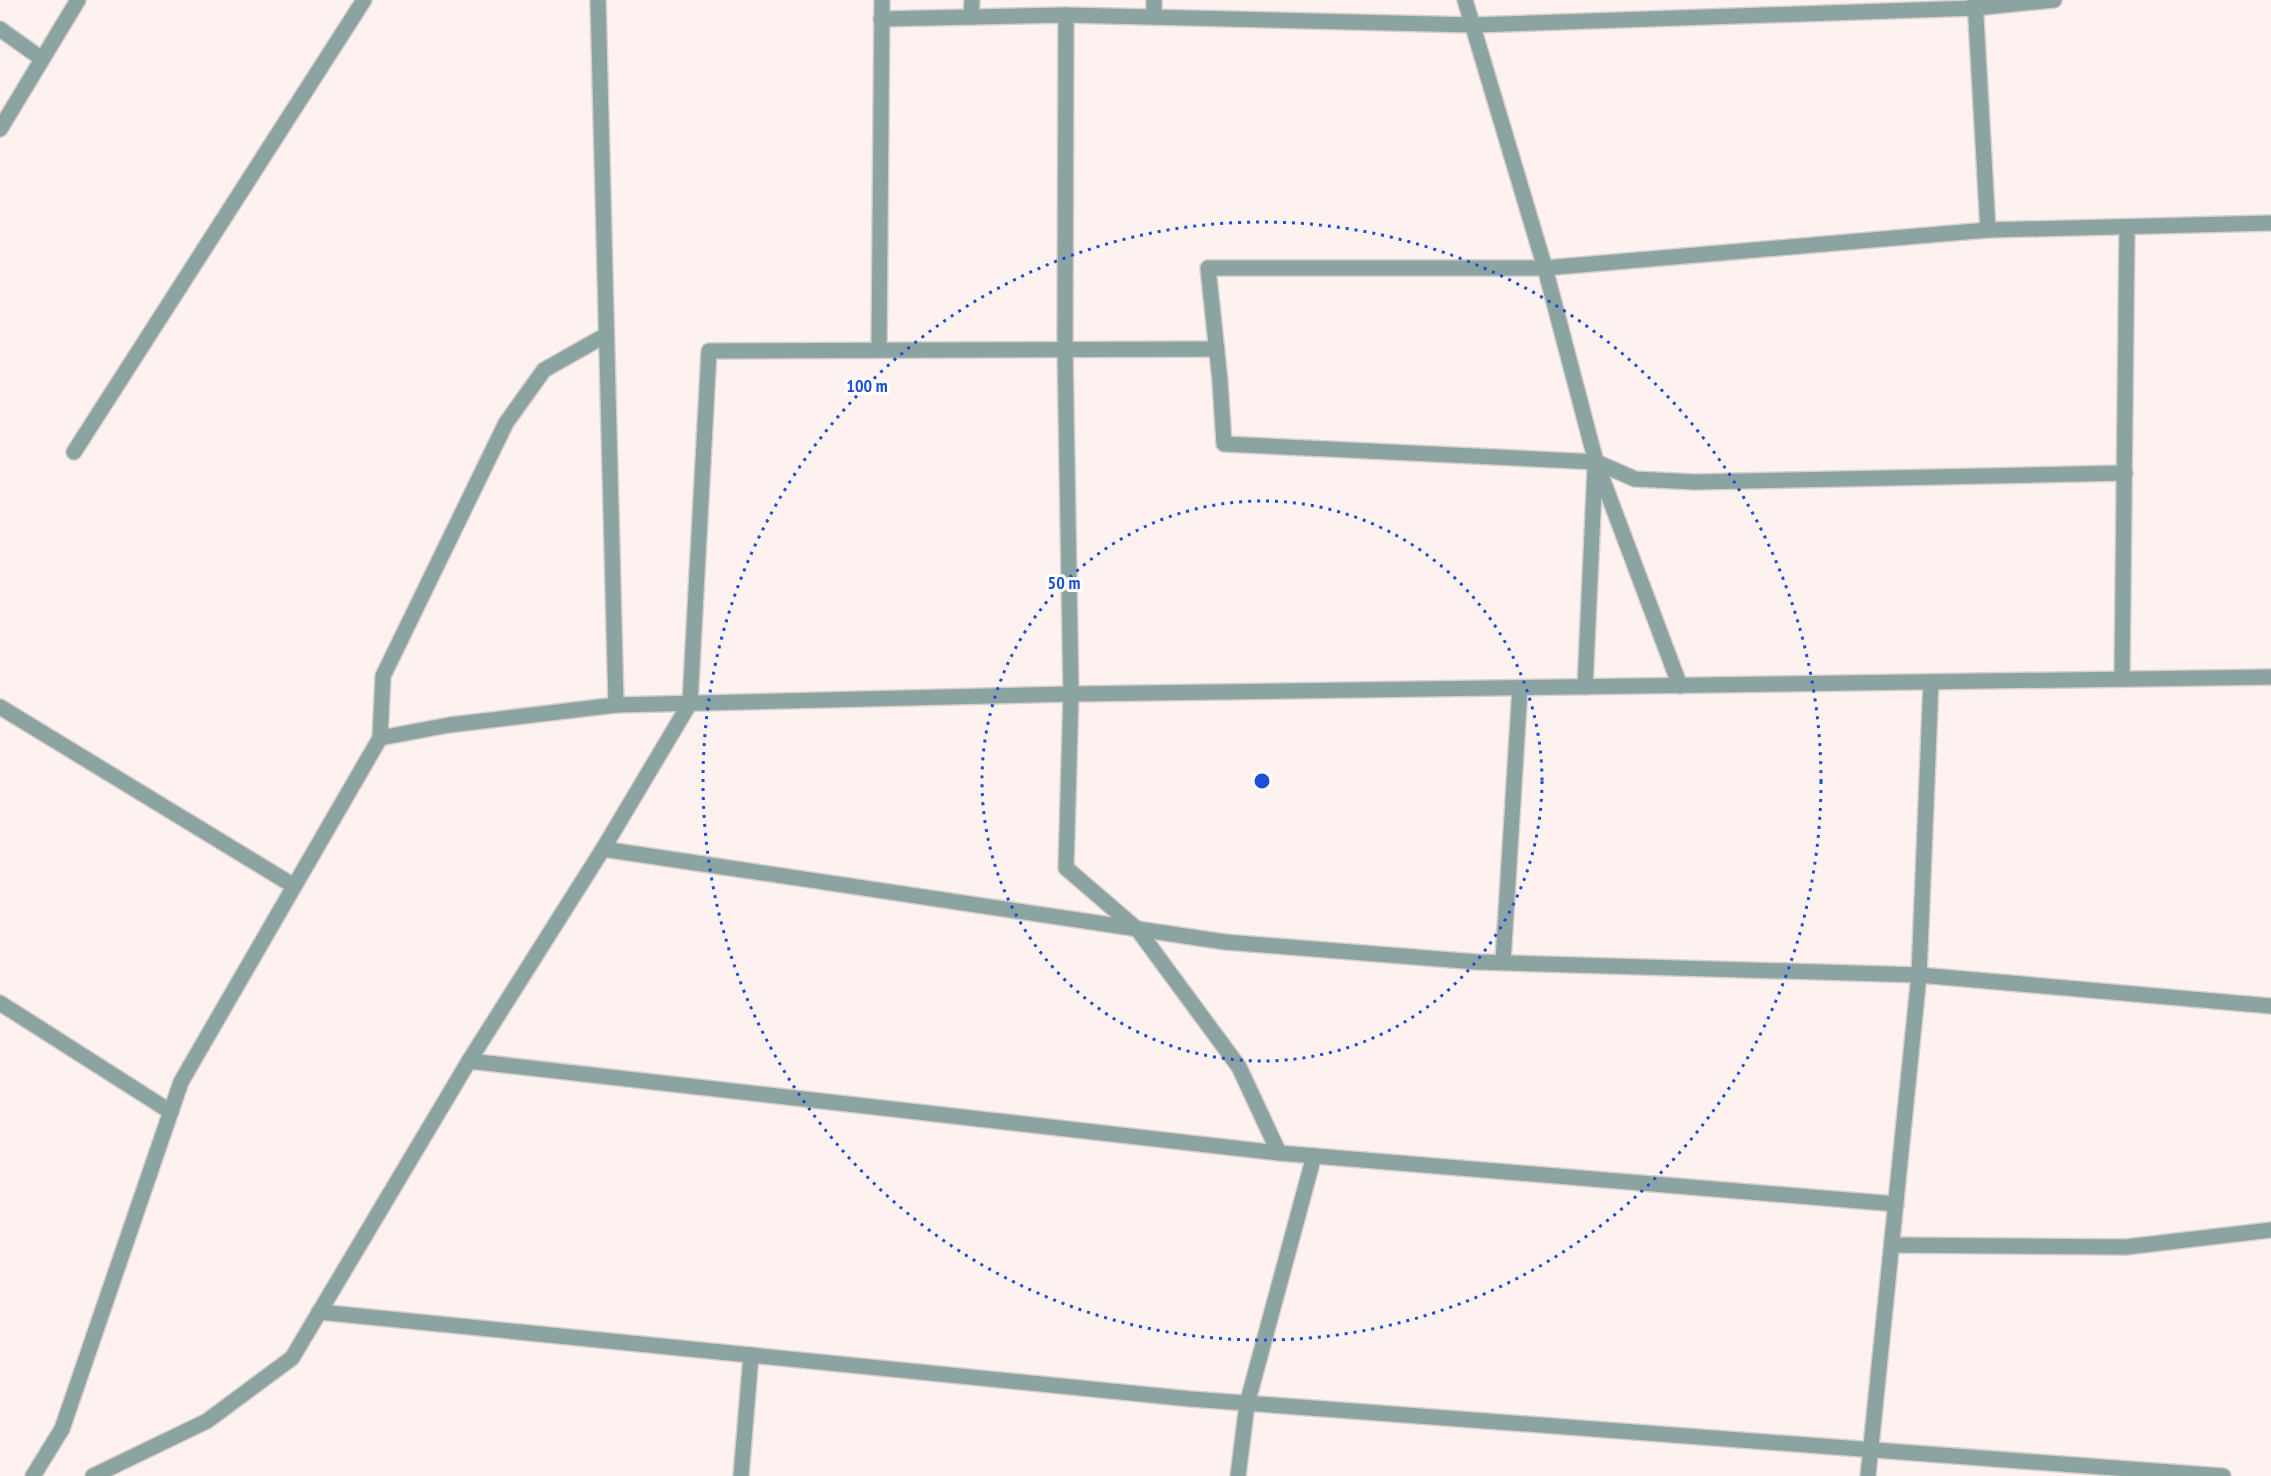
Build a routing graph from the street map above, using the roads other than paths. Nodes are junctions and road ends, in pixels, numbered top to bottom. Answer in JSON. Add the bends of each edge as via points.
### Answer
{"nodes":[{"id":1,"x":78,"y":0,"type":"edge"},
{"id":2,"x":364,"y":0,"type":"edge"},
{"id":3,"x":598,"y":0,"type":"edge"},
{"id":4,"x":882,"y":0,"type":"edge"},
{"id":5,"x":972,"y":0,"type":"edge"},
{"id":6,"x":1154,"y":0,"type":"edge"},
{"id":7,"x":1465,"y":0,"type":"edge"},
{"id":8,"x":2054,"y":0,"type":"edge"},
{"id":9,"x":1975,"y":4,"type":"edge"},
{"id":10,"x":1066,"y":15,"type":"junction"},
{"id":11,"x":971,"y":17,"type":"junction"},
{"id":12,"x":1154,"y":17,"type":"junction"},
{"id":13,"x":882,"y":19,"type":"junction"},
{"id":14,"x":1473,"y":25,"type":"junction"},
{"id":15,"x":0,"y":29,"type":"edge"},
{"id":16,"x":42,"y":59,"type":"junction"},
{"id":17,"x":0,"y":129,"type":"edge"},
{"id":18,"x":2271,"y":223,"type":"edge"},
{"id":19,"x":2127,"y":227,"type":"junction"},
{"id":20,"x":1988,"y":230,"type":"junction"},
{"id":21,"x":1545,"y":268,"type":"junction"},
{"id":22,"x":606,"y":335,"type":"junction"},
{"id":23,"x":1065,"y":349,"type":"junction"},
{"id":24,"x":1217,"y":349,"type":"junction"},
{"id":25,"x":879,"y":350,"type":"junction"},
{"id":26,"x":74,"y":453,"type":"dead end"},
{"id":27,"x":1596,"y":462,"type":"junction"},
{"id":28,"x":2125,"y":473,"type":"junction"},
{"id":29,"x":2271,"y":677,"type":"edge"},
{"id":30,"x":2122,"y":679,"type":"junction"},
{"id":31,"x":1931,"y":682,"type":"junction"},
{"id":32,"x":1680,"y":686,"type":"junction"},
{"id":33,"x":1585,"y":687,"type":"junction"},
{"id":34,"x":1520,"y":688,"type":"junction"},
{"id":35,"x":1071,"y":694,"type":"junction"},
{"id":36,"x":690,"y":703,"type":"junction"},
{"id":37,"x":616,"y":705,"type":"junction"},
{"id":38,"x":0,"y":707,"type":"edge"},
{"id":39,"x":380,"y":738,"type":"junction"},
{"id":40,"x":603,"y":849,"type":"junction"},
{"id":41,"x":294,"y":886,"type":"junction"},
{"id":42,"x":1138,"y":930,"type":"junction"},
{"id":43,"x":1503,"y":961,"type":"junction"},
{"id":44,"x":1919,"y":975,"type":"junction"},
{"id":45,"x":0,"y":1003,"type":"edge"},
{"id":46,"x":2271,"y":1006,"type":"edge"},
{"id":47,"x":469,"y":1060,"type":"junction"},
{"id":48,"x":171,"y":1112,"type":"junction"},
{"id":49,"x":1279,"y":1154,"type":"junction"},
{"id":50,"x":1314,"y":1156,"type":"junction"},
{"id":51,"x":1896,"y":1204,"type":"junction"},
{"id":52,"x":2271,"y":1230,"type":"edge"},
{"id":53,"x":1892,"y":1245,"type":"junction"},
{"id":54,"x":319,"y":1312,"type":"junction"},
{"id":55,"x":751,"y":1355,"type":"junction"},
{"id":56,"x":1246,"y":1404,"type":"junction"},
{"id":57,"x":1871,"y":1449,"type":"junction"},
{"id":58,"x":33,"y":1476,"type":"edge"},
{"id":59,"x":93,"y":1476,"type":"edge"},
{"id":60,"x":741,"y":1476,"type":"edge"},
{"id":61,"x":1238,"y":1476,"type":"edge"},
{"id":62,"x":1868,"y":1476,"type":"edge"},
{"id":63,"x":2223,"y":1476,"type":"edge"}],
"edges":[{"from":1,"to":16,"type":"street"},
{"from":2,"to":26,"type":"street"},
{"from":3,"to":22,"type":"street"},
{"from":4,"to":13,"type":"street"},
{"from":5,"to":11,"type":"street"},
{"from":6,"to":12,"type":"street"},
{"from":7,"to":14,"type":"street"},
{"from":8,"to":9,"type":"street"},
{"from":9,"to":14,"type":"street"},
{"from":9,"to":20,"type":"street"},
{"from":10,"to":11,"type":"street"},
{"from":10,"to":12,"type":"street"},
{"from":10,"to":23,"type":"street"},
{"from":11,"to":13,"type":"street"},
{"from":12,"to":14,"type":"street"},
{"from":13,"to":25,"type":"street"},
{"from":14,"to":21,"type":"street"},
{"from":15,"to":16,"type":"street"},
{"from":16,"to":17,"type":"street"},
{"from":18,"to":19,"type":"street"},
{"from":19,"to":20,"type":"street"},
{"from":19,"to":28,"type":"street"},
{"from":20,"to":21,"type":"street"},
{"from":21,"to":24,"type":"street","via":[[1208,268]]},
{"from":21,"to":27,"type":"street"},
{"from":22,"to":37,"type":"street"},
{"from":22,"to":39,"type":"street","via":[[544,369],[506,423],[383,676]]},
{"from":23,"to":24,"type":"street"},
{"from":23,"to":25,"type":"street"},
{"from":23,"to":35,"type":"street"},
{"from":24,"to":27,"type":"street","via":[[1224,444]]},
{"from":25,"to":36,"type":"street","via":[[709,351]]},
{"from":27,"to":28,"type":"street","via":[[1635,479],[1695,482]]},
{"from":27,"to":32,"type":"street"},
{"from":27,"to":33,"type":"street"},
{"from":28,"to":30,"type":"street"},
{"from":29,"to":30,"type":"street"},
{"from":30,"to":31,"type":"street"},
{"from":31,"to":32,"type":"street"},
{"from":31,"to":44,"type":"street"},
{"from":32,"to":33,"type":"street"},
{"from":33,"to":34,"type":"street"},
{"from":34,"to":35,"type":"street"},
{"from":34,"to":43,"type":"street"},
{"from":35,"to":36,"type":"street"},
{"from":35,"to":42,"type":"street","via":[[1066,868]]},
{"from":36,"to":37,"type":"street"},
{"from":36,"to":40,"type":"street"},
{"from":37,"to":39,"type":"street","via":[[449,725]]},
{"from":38,"to":41,"type":"street"},
{"from":39,"to":41,"type":"street"},
{"from":40,"to":42,"type":"street"},
{"from":40,"to":47,"type":"street"},
{"from":41,"to":48,"type":"street","via":[[182,1082]]},
{"from":42,"to":43,"type":"street","via":[[1226,942]]},
{"from":42,"to":49,"type":"street","via":[[1239,1067]]},
{"from":43,"to":44,"type":"street"},
{"from":44,"to":46,"type":"street"},
{"from":44,"to":51,"type":"street"},
{"from":45,"to":48,"type":"street"},
{"from":47,"to":49,"type":"street"},
{"from":47,"to":54,"type":"street"},
{"from":48,"to":58,"type":"street","via":[[62,1429]]},
{"from":49,"to":50,"type":"street"},
{"from":50,"to":51,"type":"street"},
{"from":50,"to":56,"type":"street"},
{"from":51,"to":53,"type":"street"},
{"from":52,"to":53,"type":"street","via":[[2126,1247]]},
{"from":53,"to":57,"type":"street"},
{"from":54,"to":55,"type":"street"},
{"from":54,"to":59,"type":"street","via":[[292,1358],[207,1421]]},
{"from":55,"to":56,"type":"street"},
{"from":55,"to":60,"type":"street"},
{"from":56,"to":57,"type":"street"},
{"from":56,"to":61,"type":"street"},
{"from":57,"to":62,"type":"street"},
{"from":57,"to":63,"type":"street"}]}
